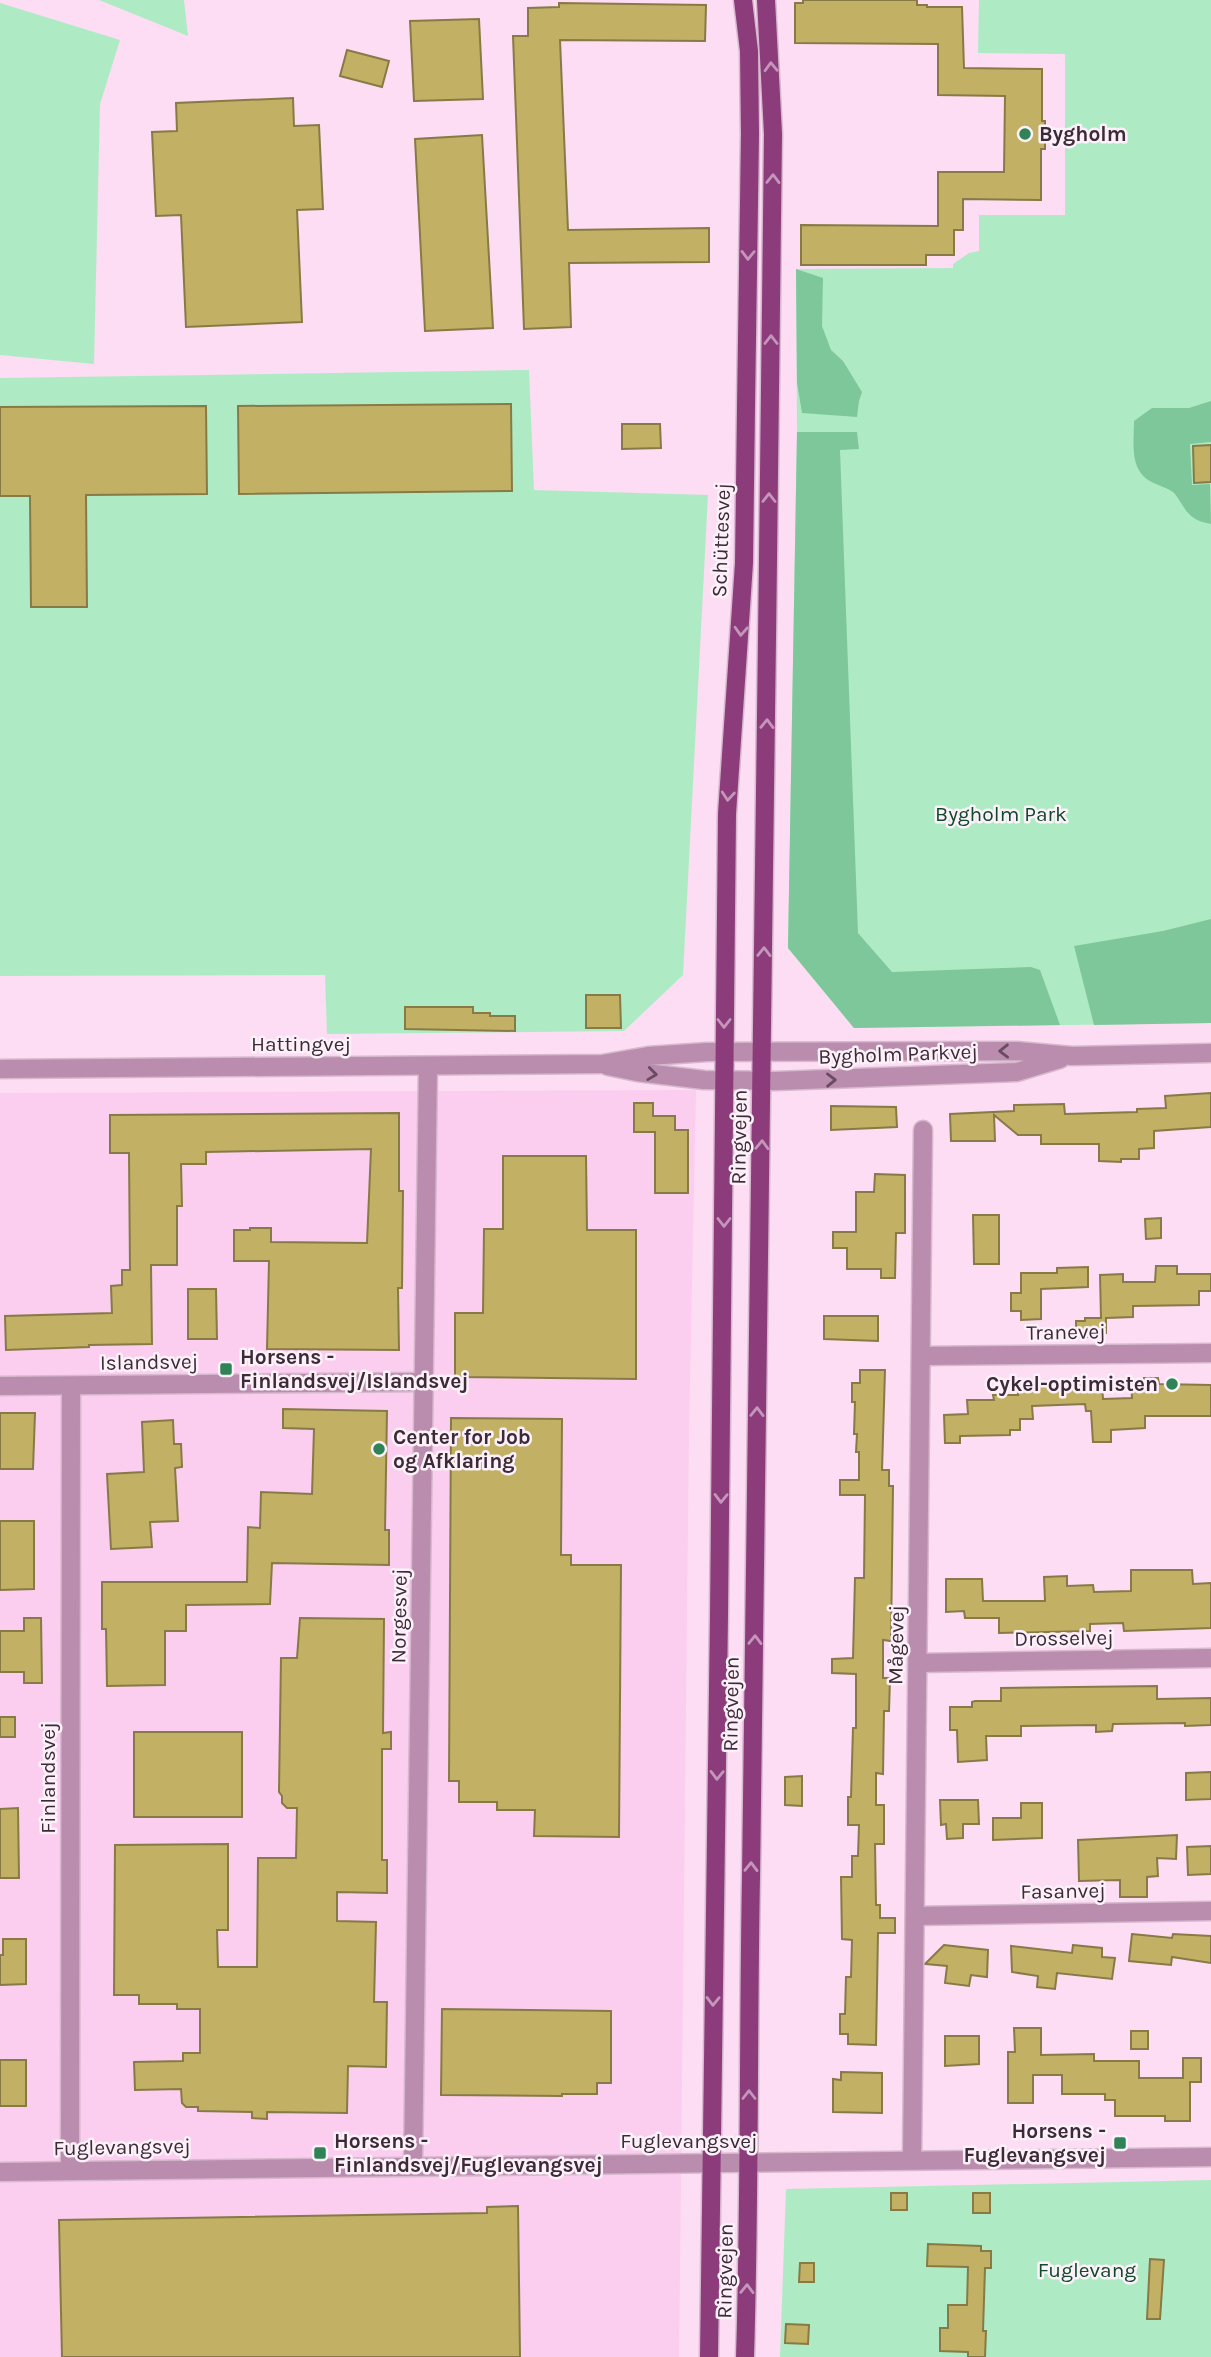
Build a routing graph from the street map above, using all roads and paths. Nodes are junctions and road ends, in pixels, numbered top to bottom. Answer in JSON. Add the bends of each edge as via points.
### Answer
{"nodes":[{"id":1,"x":743,"y":0,"type":"edge"},
{"id":2,"x":766,"y":0,"type":"edge"},
{"id":3,"x":724,"y":1052,"type":"junction"},
{"id":4,"x":762,"y":1052,"type":"junction"},
{"id":5,"x":1211,"y":1053,"type":"edge"},
{"id":6,"x":1072,"y":1056,"type":"junction"},
{"id":7,"x":602,"y":1064,"type":"junction"},
{"id":8,"x":428,"y":1066,"type":"junction"},
{"id":9,"x":0,"y":1069,"type":"edge"},
{"id":10,"x":724,"y":1080,"type":"junction"},
{"id":11,"x":762,"y":1082,"type":"junction"},
{"id":12,"x":923,"y":1130,"type":"dead end"},
{"id":13,"x":1211,"y":1353,"type":"edge"},
{"id":14,"x":922,"y":1356,"type":"junction"},
{"id":15,"x":424,"y":1382,"type":"junction"},
{"id":16,"x":0,"y":1386,"type":"edge"},
{"id":17,"x":72,"y":1386,"type":"junction"},
{"id":18,"x":1211,"y":1658,"type":"edge"},
{"id":19,"x":918,"y":1663,"type":"junction"},
{"id":20,"x":1211,"y":1911,"type":"edge"},
{"id":21,"x":915,"y":1916,"type":"junction"},
{"id":22,"x":1211,"y":2157,"type":"edge"},
{"id":23,"x":912,"y":2160,"type":"junction"},
{"id":24,"x":710,"y":2163,"type":"junction"},
{"id":25,"x":749,"y":2163,"type":"junction"},
{"id":26,"x":413,"y":2166,"type":"junction"},
{"id":27,"x":70,"y":2171,"type":"junction"},
{"id":28,"x":0,"y":2172,"type":"edge"},
{"id":29,"x":709,"y":2357,"type":"edge"},
{"id":30,"x":745,"y":2357,"type":"edge"}],
"edges":[{"from":1,"to":3,"type":"main road","name":"Schüttesvej","one_way":true,"via":[[750,134],[744,555],[727,814]]},
{"from":4,"to":2,"type":"main road","one_way":true,"via":[[774,134]]},
{"from":3,"to":4,"type":"street","name":"Bygholm Parkvej"},
{"from":3,"to":7,"type":"street","name":"Hattingvej"},
{"from":3,"to":10,"type":"main road","name":"Schüttesvej"},
{"from":6,"to":4,"type":"street","name":"Bygholm Parkvej","one_way":true,"via":[[1017,1051]]},
{"from":4,"to":11,"type":"main road","name":"Ringvejen"},
{"from":5,"to":6,"type":"street","name":"Bygholm Parkvej"},
{"from":11,"to":6,"type":"street","name":"Bygholm Parkvej","one_way":true,"via":[[1017,1072]]},
{"from":7,"to":8,"type":"street","name":"Hattingvej"},
{"from":7,"to":10,"type":"street","name":"Hattingvej","one_way":true},
{"from":8,"to":9,"type":"street","name":"Hattingvej"},
{"from":8,"to":15,"type":"street","name":"Norgesvej"},
{"from":10,"to":11,"type":"street","name":"Bygholm Parkvej"},
{"from":10,"to":24,"type":"main road","name":"Ringvejen","one_way":true},
{"from":25,"to":11,"type":"main road","name":"Ringvejen","one_way":true},
{"from":12,"to":14,"type":"street","name":"Mågevej"},
{"from":13,"to":14,"type":"street","name":"Tranevej"},
{"from":14,"to":19,"type":"street","name":"Mågevej"},
{"from":15,"to":17,"type":"street","name":"Islandsvej"},
{"from":15,"to":26,"type":"street","name":"Norgesvej"},
{"from":16,"to":17,"type":"street","name":"Islandsvej"},
{"from":17,"to":27,"type":"street","name":"Finlandsvej"},
{"from":18,"to":19,"type":"street","name":"Drosselvej"},
{"from":19,"to":21,"type":"street","name":"Mågevej"},
{"from":20,"to":21,"type":"street","name":"Fasanvej"},
{"from":21,"to":23,"type":"street","name":"Mågevej"},
{"from":22,"to":23,"type":"street","name":"Fuglevangsvej"},
{"from":23,"to":25,"type":"street","name":"Fuglevangsvej"},
{"from":24,"to":25,"type":"street","name":"Fuglevangsvej"},
{"from":24,"to":26,"type":"street","name":"Fuglevangsvej"},
{"from":24,"to":29,"type":"main road","name":"Ringvejen"},
{"from":30,"to":25,"type":"main road","name":"Ringvejen","one_way":true},
{"from":26,"to":27,"type":"street","name":"Fuglevangsvej"},
{"from":27,"to":28,"type":"street","name":"Fuglevangsvej"}]}
